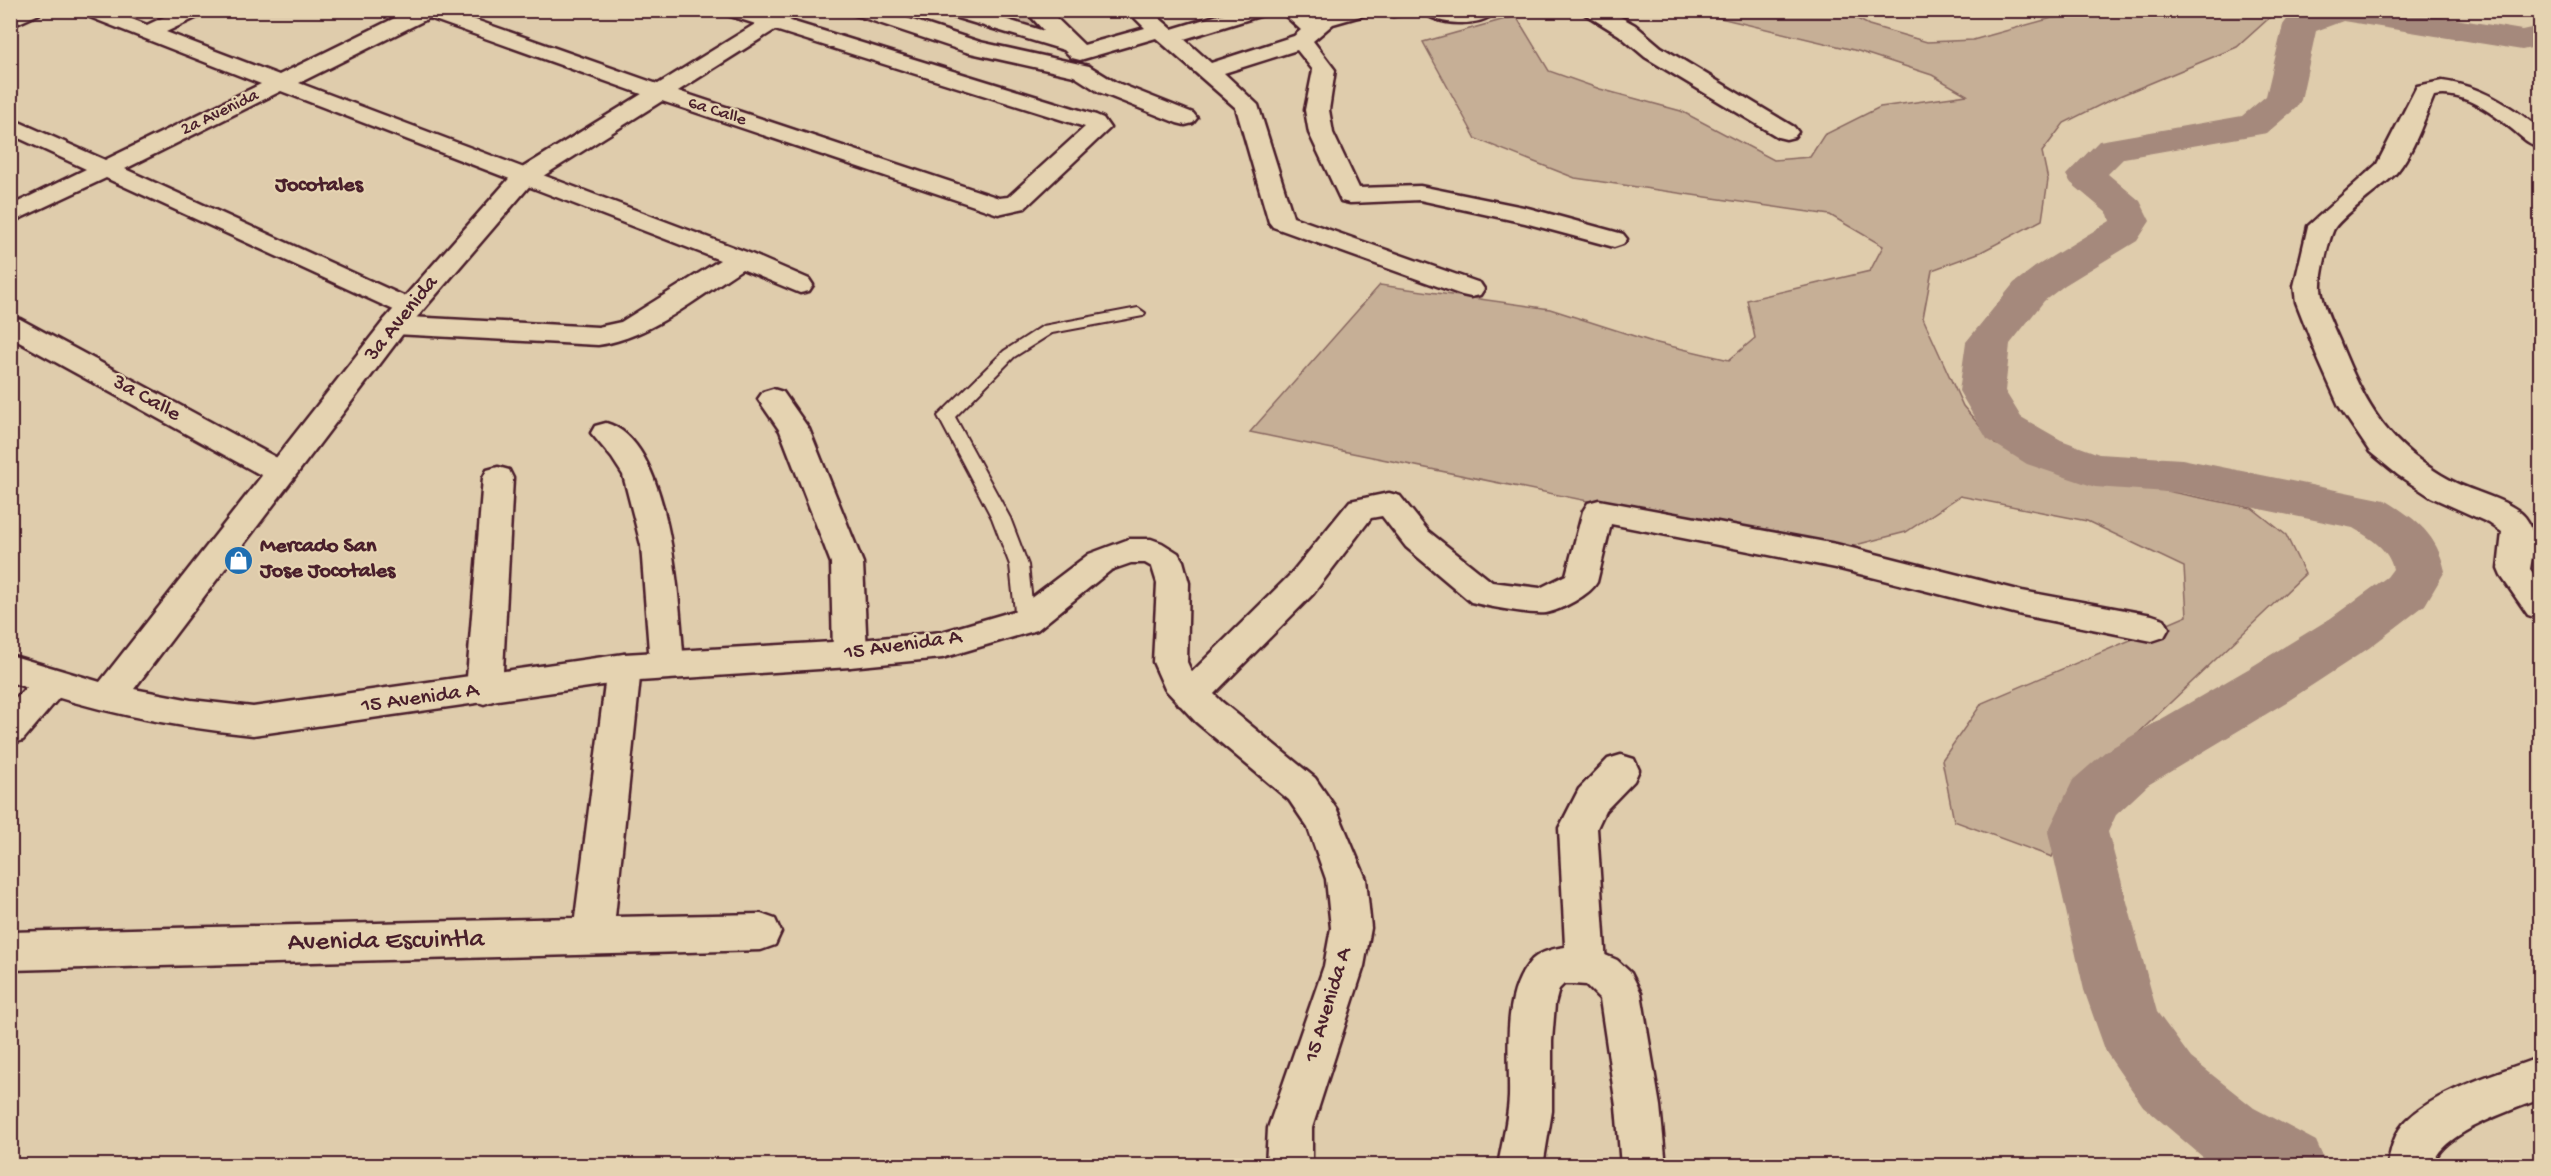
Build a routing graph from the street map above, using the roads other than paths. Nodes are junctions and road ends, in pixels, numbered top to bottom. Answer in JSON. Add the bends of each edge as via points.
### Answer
{"nodes":[{"id":1,"x":32,"y":10,"type":"edge"},
{"id":2,"x":89,"y":10,"type":"edge"},
{"id":3,"x":197,"y":10,"type":"edge"},
{"id":4,"x":731,"y":10,"type":"edge"},
{"id":5,"x":859,"y":10,"type":"edge"},
{"id":6,"x":951,"y":10,"type":"edge"},
{"id":7,"x":1035,"y":10,"type":"edge"},
{"id":8,"x":1137,"y":10,"type":"edge"},
{"id":9,"x":1259,"y":10,"type":"edge"},
{"id":10,"x":1289,"y":10,"type":"edge"},
{"id":11,"x":1360,"y":10,"type":"edge"},
{"id":12,"x":1393,"y":10,"type":"edge"},
{"id":13,"x":1398,"y":10,"type":"edge"},
{"id":14,"x":1432,"y":10,"type":"edge"},
{"id":15,"x":1482,"y":10,"type":"edge"},
{"id":16,"x":1592,"y":10,"type":"edge"},
{"id":17,"x":429,"y":11,"type":"edge"},
{"id":18,"x":782,"y":17,"type":"edge"},
{"id":19,"x":10,"y":21,"type":"edge"},
{"id":20,"x":148,"y":32,"type":"junction"},
{"id":21,"x":1164,"y":33,"type":"junction"},
{"id":22,"x":1308,"y":35,"type":"junction"},
{"id":23,"x":1074,"y":45,"type":"junction"},
{"id":24,"x":1208,"y":71,"type":"junction"},
{"id":25,"x":279,"y":84,"type":"junction"},
{"id":26,"x":658,"y":92,"type":"junction"},
{"id":27,"x":1185,"y":118,"type":"dead end"},
{"id":28,"x":10,"y":125,"type":"edge"},
{"id":29,"x":1786,"y":132,"type":"dead end"},
{"id":30,"x":2541,"y":140,"type":"edge"},
{"id":31,"x":103,"y":168,"type":"junction"},
{"id":32,"x":523,"y":178,"type":"junction"},
{"id":33,"x":10,"y":216,"type":"edge"},
{"id":34,"x":1614,"y":239,"type":"dead end"},
{"id":35,"x":740,"y":259,"type":"junction"},
{"id":36,"x":800,"y":285,"type":"dead end"},
{"id":37,"x":1471,"y":289,"type":"dead end"},
{"id":38,"x":1138,"y":313,"type":"dead end"},
{"id":39,"x":402,"y":317,"type":"junction"},
{"id":40,"x":10,"y":325,"type":"edge"},
{"id":41,"x":773,"y":399,"type":"dead end"},
{"id":42,"x":606,"y":433,"type":"dead end"},
{"id":43,"x":281,"y":473,"type":"junction"},
{"id":44,"x":498,"y":478,"type":"dead end"},
{"id":45,"x":2541,"y":606,"type":"edge"},
{"id":46,"x":1025,"y":621,"type":"junction"},
{"id":47,"x":2152,"y":628,"type":"dead end"},
{"id":48,"x":850,"y":654,"type":"junction"},
{"id":49,"x":667,"y":664,"type":"junction"},
{"id":50,"x":10,"y":668,"type":"edge"},
{"id":51,"x":624,"y":668,"type":"junction"},
{"id":52,"x":51,"y":683,"type":"junction"},
{"id":53,"x":484,"y":690,"type":"junction"},
{"id":54,"x":1191,"y":695,"type":"junction"},
{"id":55,"x":108,"y":698,"type":"junction"},
{"id":56,"x":10,"y":730,"type":"edge"},
{"id":57,"x":1621,"y":770,"type":"dead end"},
{"id":58,"x":761,"y":932,"type":"dead end"},
{"id":59,"x":593,"y":937,"type":"junction"},
{"id":60,"x":10,"y":951,"type":"edge"},
{"id":61,"x":1586,"y":965,"type":"junction"},
{"id":62,"x":2541,"y":1078,"type":"edge"},
{"id":63,"x":2412,"y":1156,"type":"edge"},
{"id":64,"x":1289,"y":1166,"type":"edge"},
{"id":65,"x":1520,"y":1166,"type":"edge"},
{"id":66,"x":1644,"y":1166,"type":"edge"}],
"edges":[{"from":1,"to":19,"type":"street"},
{"from":2,"to":20,"type":"street"},
{"from":3,"to":20,"type":"street"},
{"from":4,"to":18,"type":"street"},
{"from":5,"to":27,"type":"street","via":[[974,47],[1081,71],[1107,87]]},
{"from":6,"to":23,"type":"street"},
{"from":7,"to":23,"type":"street"},
{"from":8,"to":21,"type":"street"},
{"from":9,"to":21,"type":"street"},
{"from":10,"to":22,"type":"street"},
{"from":11,"to":22,"type":"street","via":[[1326,20]]},
{"from":12,"to":13,"type":"street"},
{"from":14,"to":15,"type":"street","via":[[1442,15],[1472,17]]},
{"from":16,"to":29,"type":"street","via":[[1627,30],[1653,52]]},
{"from":17,"to":25,"type":"street","name":"2a Avenida"},
{"from":17,"to":26,"type":"street","name":"6a Calle"},
{"from":18,"to":26,"type":"street","name":"3a Avenida"},
{"from":18,"to":26,"type":"street","name":"6a Calle","via":[[1095,123],[1098,128],[1017,202],[998,206]]},
{"from":20,"to":25,"type":"street"},
{"from":21,"to":23,"type":"street","via":[[1080,53]]},
{"from":21,"to":24,"type":"street"},
{"from":22,"to":24,"type":"street"},
{"from":22,"to":34,"type":"street","via":[[1324,70],[1317,110],[1321,133],[1350,196],[1420,193]]},
{"from":24,"to":37,"type":"street","via":[[1247,105],[1282,222]]},
{"from":25,"to":31,"type":"street","name":"2a Avenida"},
{"from":25,"to":32,"type":"street"},
{"from":26,"to":32,"type":"street","name":"3a Avenida"},
{"from":28,"to":31,"type":"street"},
{"from":30,"to":45,"type":"street","via":[[2478,97],[2443,87],[2426,92],[2387,168],[2321,226],[2307,286],[2333,361],[2354,406],[2381,445],[2442,489],[2513,524],[2519,534],[2514,569]]},
{"from":31,"to":33,"type":"street","name":"2a Avenida"},
{"from":31,"to":39,"type":"street"},
{"from":32,"to":35,"type":"street"},
{"from":32,"to":39,"type":"street","name":"3a Avenida"},
{"from":35,"to":36,"type":"street"},
{"from":35,"to":39,"type":"street","via":[[631,328],[615,334],[598,336]]},
{"from":38,"to":46,"type":"lane","via":[[1048,330],[1009,354],[946,416],[1001,518],[1019,565]]},
{"from":39,"to":43,"type":"street","name":"3a Avenida"},
{"from":40,"to":43,"type":"street","name":"3a Calle"},
{"from":41,"to":48,"type":"street","via":[[794,429],[848,563]]},
{"from":42,"to":49,"type":"street","via":[[624,451],[638,476],[657,545]]},
{"from":43,"to":55,"type":"street","name":"3a Avenida"},
{"from":44,"to":53,"type":"street"},
{"from":46,"to":48,"type":"street","name":"15 Avenida A","via":[[942,645]]},
{"from":46,"to":54,"type":"street","name":"15 Avenida A","via":[[1100,562],[1129,551],[1151,551],[1167,561],[1173,583],[1170,662],[1177,679]]},
{"from":47,"to":54,"type":"street","via":[[2022,603],[1836,556],[1599,511],[1581,582],[1544,601],[1483,593],[1417,539],[1389,504],[1361,509],[1301,585]]},
{"from":48,"to":49,"type":"street","name":"15 Avenida A"},
{"from":49,"to":51,"type":"street","name":"15 Avenida A"},
{"from":50,"to":52,"type":"street","name":"15 Avenida A"},
{"from":51,"to":53,"type":"street","name":"15 Avenida A"},
{"from":51,"to":59,"type":"street"},
{"from":52,"to":55,"type":"street","name":"15 Avenida A"},
{"from":52,"to":56,"type":"street"},
{"from":53,"to":55,"type":"street","name":"15 Avenida A","via":[[253,721],[202,717]]},
{"from":54,"to":64,"type":"street","name":"15 Avenida A","via":[[1302,789],[1324,821],[1346,879],[1351,927],[1344,966],[1290,1128]]},
{"from":57,"to":61,"type":"street","via":[[1592,800],[1578,828]]},
{"from":58,"to":59,"type":"street","name":"Avenida Escuintla"},
{"from":59,"to":60,"type":"street","name":"Avenida Escuintla"},
{"from":61,"to":65,"type":"street","via":[[1556,967],[1544,976],[1534,1000],[1530,1112]]},
{"from":61,"to":66,"type":"street","via":[[1601,970],[1620,993]]},
{"from":62,"to":63,"type":"street","via":[[2443,1119],[2426,1131]]}]}
